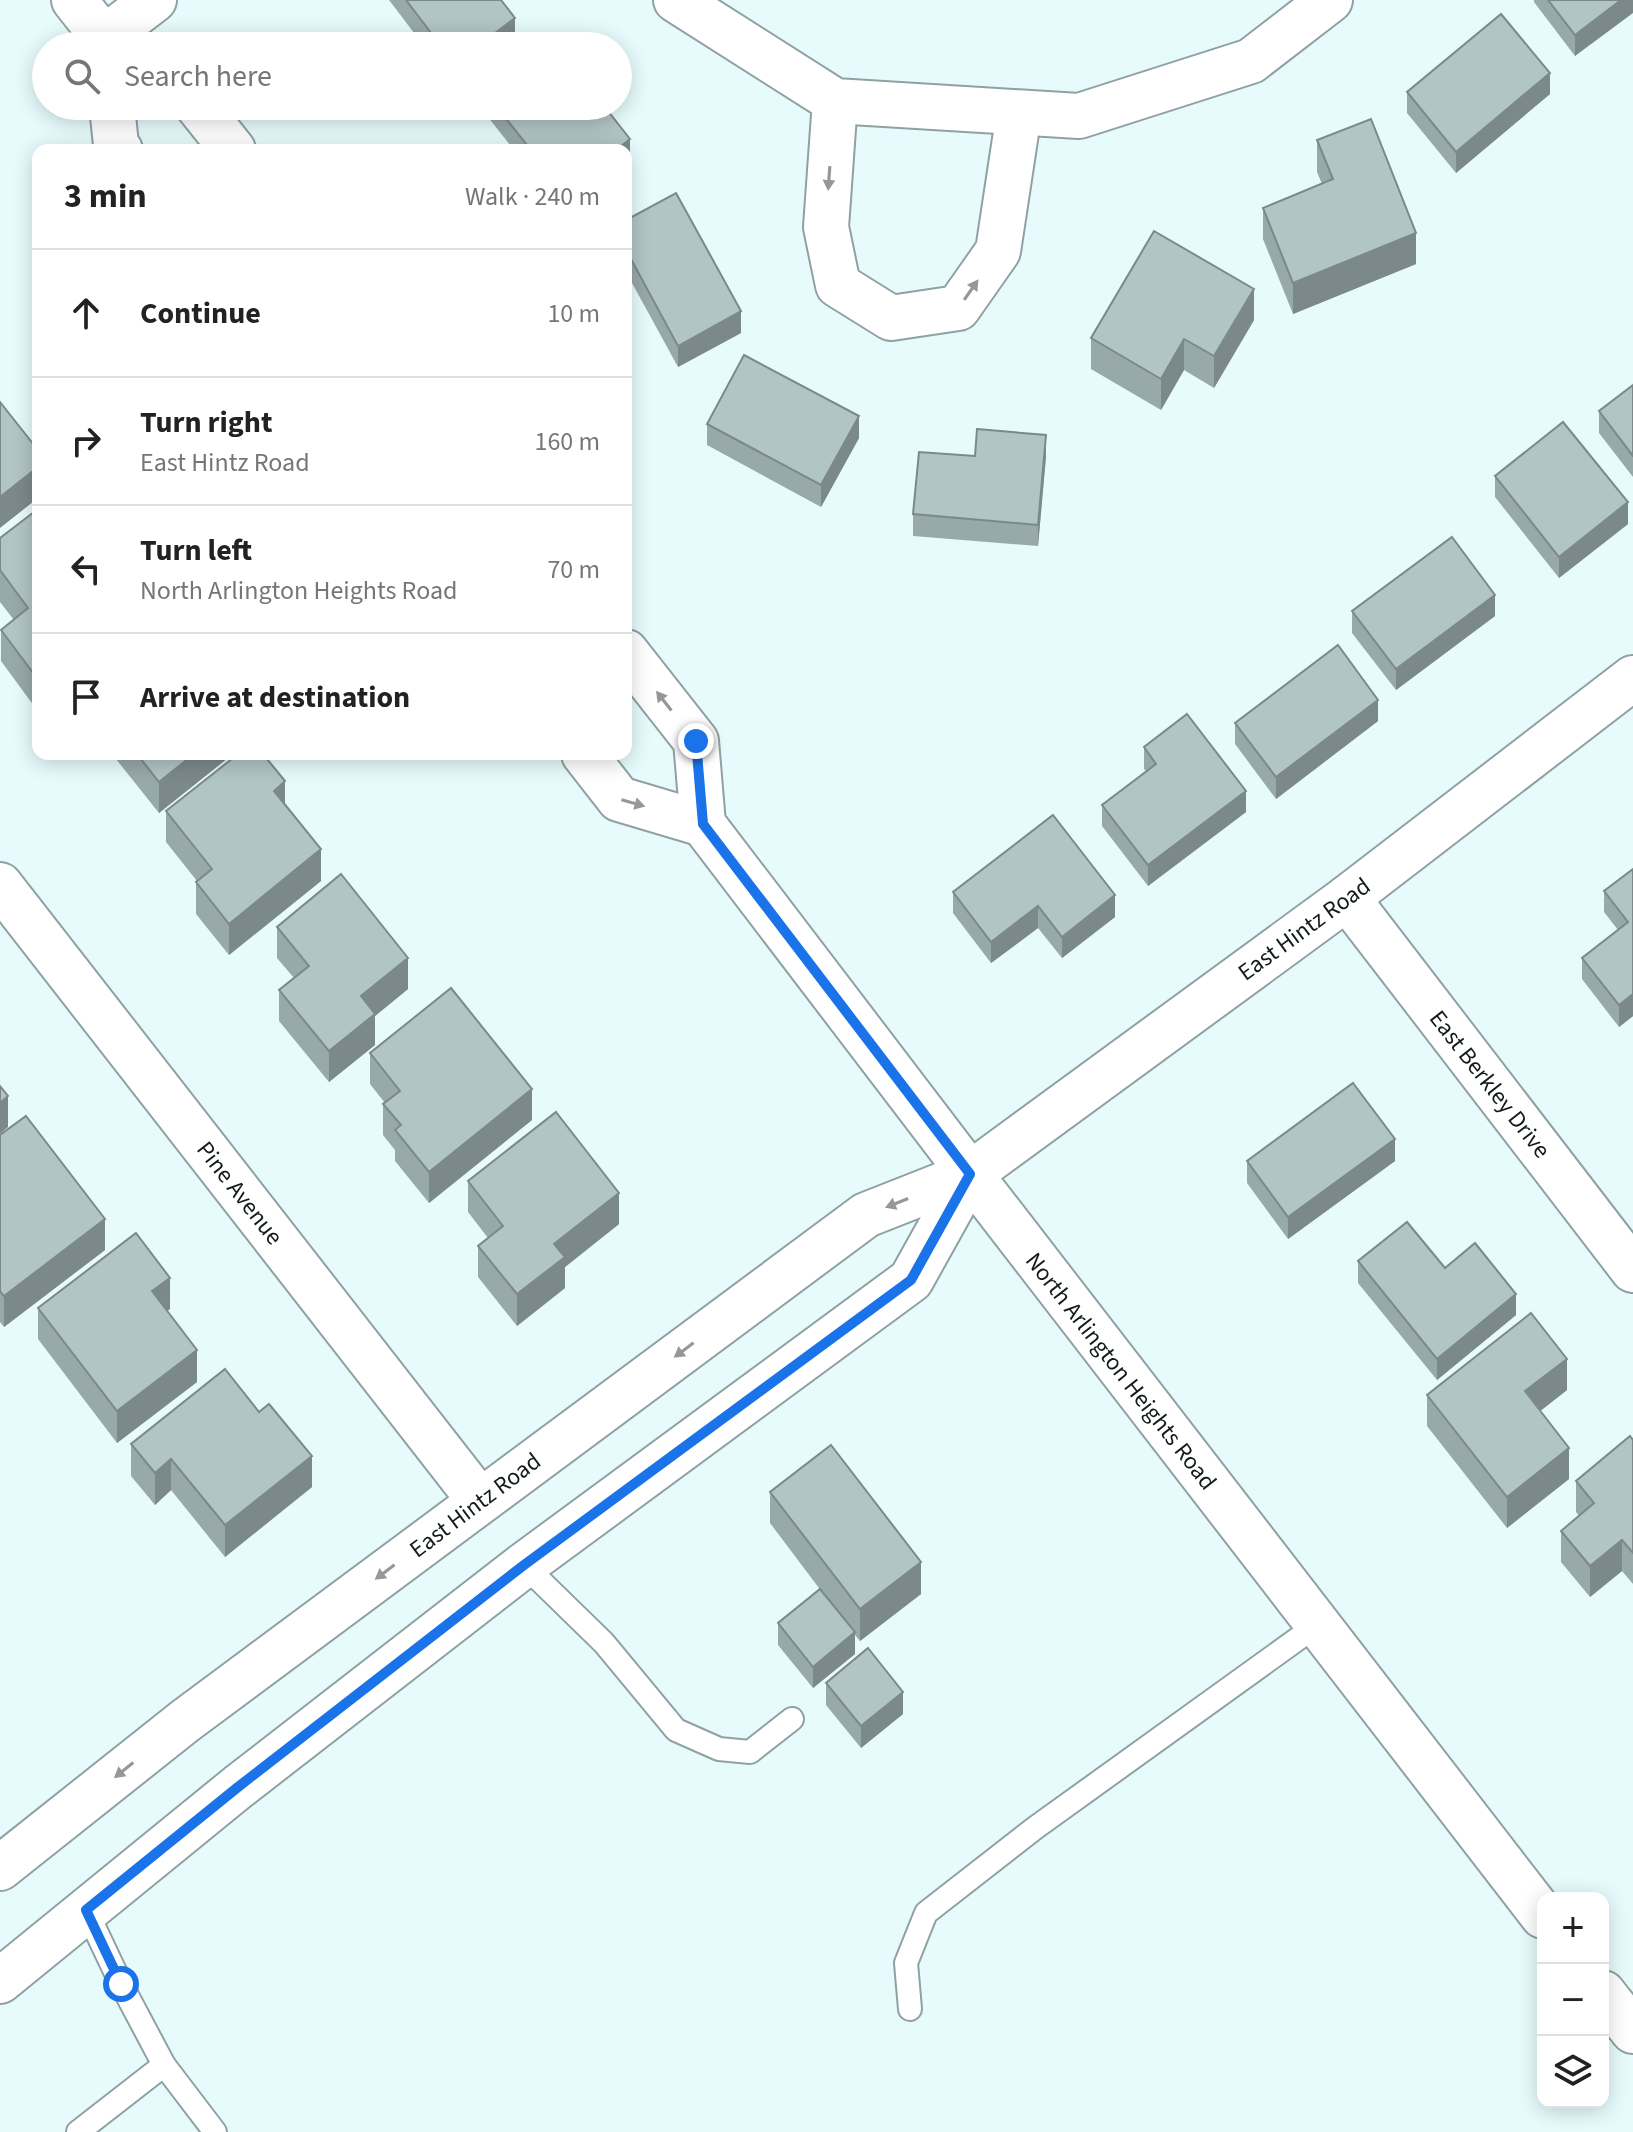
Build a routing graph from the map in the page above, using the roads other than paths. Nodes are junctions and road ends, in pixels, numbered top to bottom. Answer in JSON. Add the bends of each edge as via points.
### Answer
{"nodes":[{"id":1,"x":74,"y":0,"type":"edge"},
{"id":2,"x":154,"y":0,"type":"edge"},
{"id":3,"x":676,"y":0,"type":"edge"},
{"id":4,"x":1330,"y":0,"type":"edge"},
{"id":5,"x":99,"y":32,"type":"edge"},
{"id":6,"x":120,"y":32,"type":"edge"},
{"id":7,"x":835,"y":101,"type":"junction"},
{"id":8,"x":1019,"y":113,"type":"junction"},
{"id":9,"x":113,"y":120,"type":"edge"},
{"id":10,"x":209,"y":120,"type":"edge"},
{"id":11,"x":116,"y":144,"type":"edge"},
{"id":12,"x":228,"y":144,"type":"edge"},
{"id":13,"x":632,"y":660,"type":"edge"},
{"id":14,"x":1633,"y":678,"type":"edge"},
{"id":15,"x":589,"y":760,"type":"edge"},
{"id":16,"x":703,"y":824,"type":"junction"},
{"id":17,"x":0,"y":885,"type":"edge"},
{"id":18,"x":1347,"y":898,"type":"junction"},
{"id":19,"x":970,"y":1174,"type":"junction"},
{"id":20,"x":1633,"y":1270,"type":"edge"},
{"id":21,"x":480,"y":1501,"type":"junction"},
{"id":22,"x":524,"y":1565,"type":"junction"},
{"id":23,"x":1317,"y":1625,"type":"junction"},
{"id":24,"x":792,"y":1719,"type":"dead end"},
{"id":25,"x":0,"y":1868,"type":"edge"},
{"id":26,"x":1537,"y":1908,"type":"edge"},
{"id":27,"x":86,"y":1910,"type":"junction"},
{"id":28,"x":0,"y":1981,"type":"edge"},
{"id":29,"x":1609,"y":2001,"type":"edge"},
{"id":30,"x":910,"y":2009,"type":"dead end"},
{"id":31,"x":1633,"y":2031,"type":"edge"},
{"id":32,"x":164,"y":2065,"type":"junction"},
{"id":33,"x":78,"y":2132,"type":"edge"},
{"id":34,"x":215,"y":2132,"type":"edge"}],
"edges":[{"from":1,"to":5,"type":"main road"},
{"from":2,"to":6,"type":"main road"},
{"from":3,"to":7,"type":"main road"},
{"from":4,"to":8,"type":"main road","via":[[1251,61],[1079,116]]},
{"from":7,"to":8,"type":"main road"},
{"from":7,"to":8,"type":"main road","one_way":true,"via":[[826,227],[838,285],[891,318],[958,308],[998,251]]},
{"from":9,"to":11,"type":"main road"},
{"from":10,"to":12,"type":"main road"},
{"from":16,"to":13,"type":"main road","one_way":true,"via":[[696,741]]},
{"from":14,"to":18,"type":"main road","name":"East Hintz Road"},
{"from":15,"to":16,"type":"main road","one_way":true,"via":[[619,799]]},
{"from":16,"to":19,"type":"main road","name":"North Arlington Heights Road"},
{"from":17,"to":21,"type":"main road","name":"Pine Avenue"},
{"from":18,"to":19,"type":"main road","name":"East Hintz Road"},
{"from":18,"to":20,"type":"main road","name":"East Berkley Drive"},
{"from":19,"to":21,"type":"main road","name":"East Hintz Road","one_way":true,"via":[[866,1215]]},
{"from":19,"to":22,"type":"main road","name":"East Hintz Road","via":[[911,1280]]},
{"from":19,"to":23,"type":"main road","name":"North Arlington Heights Road"},
{"from":21,"to":25,"type":"main road","name":"East Hintz Road","one_way":true,"via":[[185,1721]]},
{"from":22,"to":24,"type":"lane","via":[[604,1643],[676,1730],[719,1749],[750,1752]]},
{"from":22,"to":27,"type":"main road","name":"East Hintz Road"},
{"from":23,"to":26,"type":"main road","name":"North Arlington Heights Road"},
{"from":23,"to":30,"type":"lane","via":[[926,1913],[906,1963]]},
{"from":27,"to":28,"type":"main road","name":"East Hintz Road"},
{"from":27,"to":32,"type":"lane"},
{"from":29,"to":31,"type":"main road"},
{"from":32,"to":33,"type":"lane"},
{"from":32,"to":34,"type":"lane"}]}
